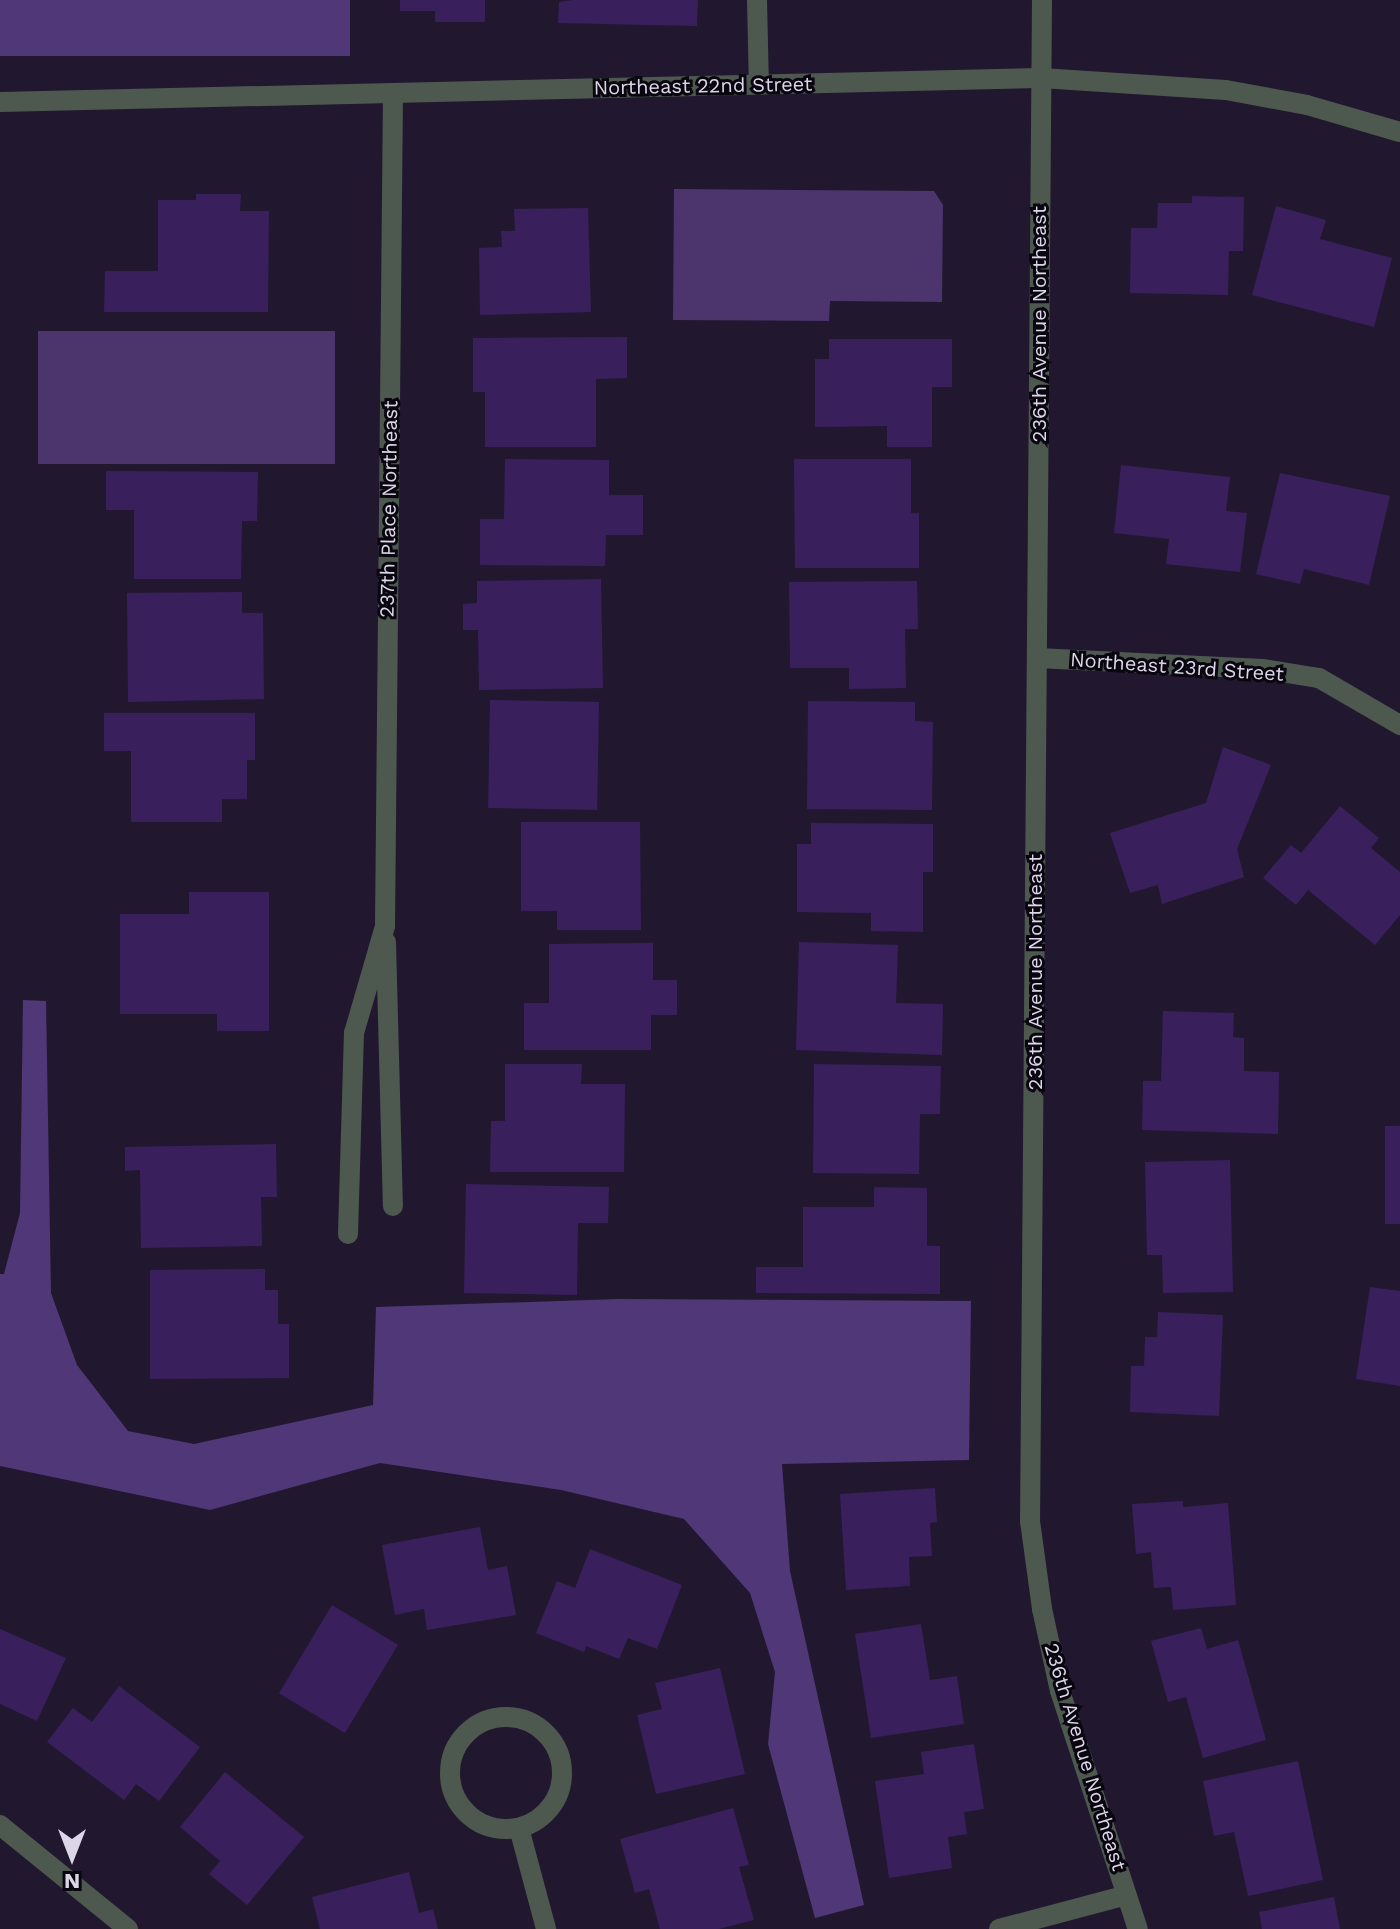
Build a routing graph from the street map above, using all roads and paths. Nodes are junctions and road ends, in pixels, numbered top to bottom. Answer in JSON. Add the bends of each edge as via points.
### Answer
{"nodes":[{"id":1,"x":757,"y":0,"type":"edge"},
{"id":2,"x":1042,"y":0,"type":"edge"},
{"id":3,"x":1041,"y":78,"type":"junction"},
{"id":4,"x":759,"y":85,"type":"junction"},
{"id":5,"x":393,"y":93,"type":"junction"},
{"id":6,"x":0,"y":102,"type":"edge"},
{"id":7,"x":1400,"y":132,"type":"edge"},
{"id":8,"x":1037,"y":658,"type":"junction"},
{"id":9,"x":1400,"y":725,"type":"edge"},
{"id":10,"x":385,"y":926,"type":"junction"},
{"id":11,"x":393,"y":1206,"type":"dead end"},
{"id":12,"x":348,"y":1234,"type":"dead end"},
{"id":13,"x":0,"y":1825,"type":"edge"},
{"id":14,"x":519,"y":1828,"type":"junction"},
{"id":15,"x":1127,"y":1895,"type":"junction"},
{"id":16,"x":128,"y":1929,"type":"edge"},
{"id":17,"x":546,"y":1929,"type":"edge"},
{"id":18,"x":999,"y":1929,"type":"edge"},
{"id":19,"x":1138,"y":1929,"type":"edge"}],
"edges":[{"from":1,"to":4,"type":"street"},
{"from":2,"to":3,"type":"street","name":"236th Avenue Northeast"},
{"from":3,"to":4,"type":"street","name":"Northeast 22nd Street"},
{"from":3,"to":7,"type":"street","name":"Northeast 22nd Street","via":[[1226,90],[1307,105]]},
{"from":3,"to":8,"type":"street","name":"236th Avenue Northeast"},
{"from":4,"to":5,"type":"street","name":"Northeast 22nd Street"},
{"from":5,"to":6,"type":"street","name":"Northeast 22nd Street"},
{"from":5,"to":10,"type":"street","name":"237th Place Northeast"},
{"from":8,"to":9,"type":"street","name":"Northeast 23rd Street","via":[[1263,669],[1319,678]]},
{"from":8,"to":15,"type":"street","name":"236th Avenue Northeast","via":[[1030,1521],[1060,1691]]},
{"from":10,"to":11,"type":"street"},
{"from":10,"to":12,"type":"street","via":[[354,1033]]},
{"from":13,"to":16,"type":"street"},
{"from":14,"to":14,"type":"street","via":[[484,1825],[457,1803],[451,1786],[449,1768],[463,1736],[494,1718],[532,1722],[547,1734],[561,1760],[561,1789],[552,1807]]},
{"from":14,"to":17,"type":"street"},
{"from":15,"to":18,"type":"street"},
{"from":15,"to":19,"type":"street","name":"236th Avenue Northeast"}]}
